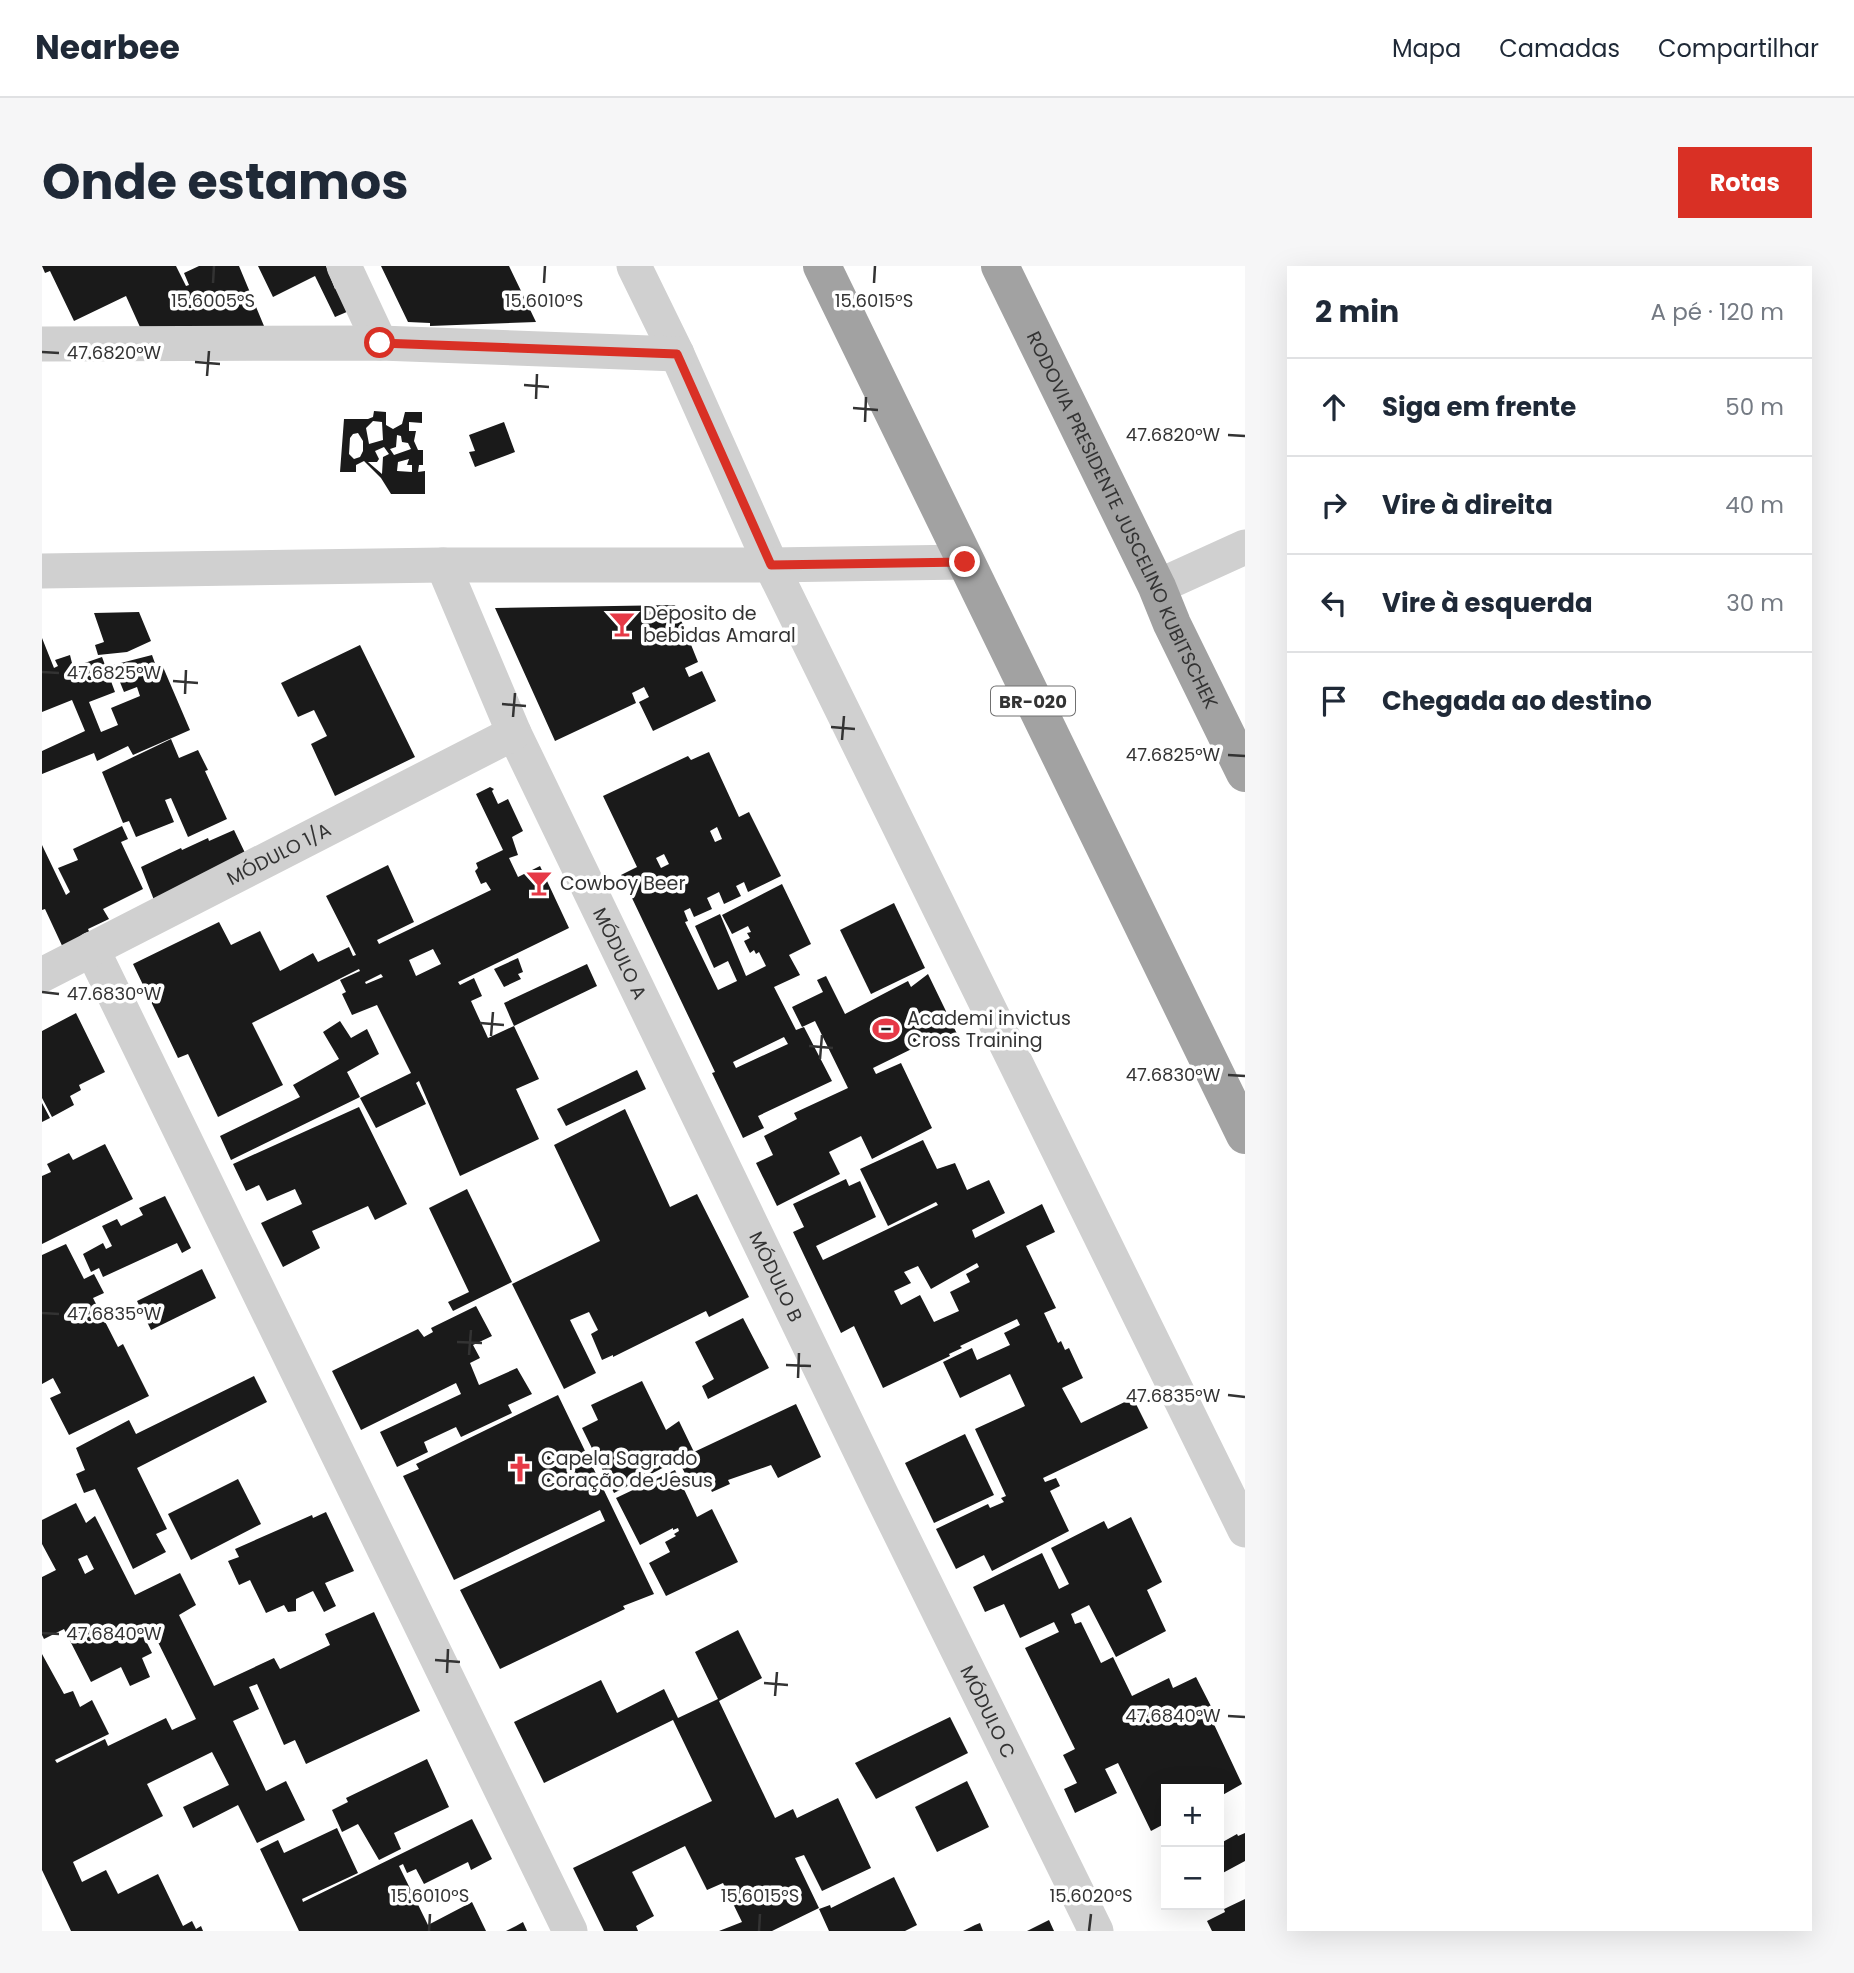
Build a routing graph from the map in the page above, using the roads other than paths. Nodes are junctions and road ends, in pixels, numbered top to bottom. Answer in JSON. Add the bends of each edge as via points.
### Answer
{"nodes":[{"id":1,"x":344,"y":266,"type":"edge"},
{"id":2,"x":634,"y":266,"type":"edge"},
{"id":3,"x":822,"y":266,"type":"edge"},
{"id":4,"x":1000,"y":266,"type":"edge"},
{"id":5,"x":380,"y":343,"type":"junction"},
{"id":6,"x":42,"y":344,"type":"edge"},
{"id":7,"x":677,"y":354,"type":"junction"},
{"id":8,"x":1245,"y":547,"type":"edge"},
{"id":9,"x":965,"y":562,"type":"junction"},
{"id":10,"x":443,"y":565,"type":"junction"},
{"id":11,"x":771,"y":565,"type":"junction"},
{"id":12,"x":42,"y":571,"type":"edge"},
{"id":13,"x":1157,"y":587,"type":"junction"},
{"id":14,"x":514,"y":733,"type":"junction"},
{"id":15,"x":1245,"y":773,"type":"edge"},
{"id":16,"x":92,"y":949,"type":"junction"},
{"id":17,"x":42,"y":975,"type":"edge"},
{"id":18,"x":691,"y":1098,"type":"joint"},
{"id":19,"x":1245,"y":1135,"type":"edge"},
{"id":20,"x":881,"y":1494,"type":"joint"},
{"id":21,"x":1245,"y":1530,"type":"edge"},
{"id":22,"x":570,"y":1931,"type":"edge"},
{"id":23,"x":1096,"y":1931,"type":"edge"}],
"edges":[{"from":1,"to":5,"type":"street"},
{"from":2,"to":7,"type":"street"},
{"from":3,"to":9,"type":"highway","number":"BR-020"},
{"from":4,"to":13,"type":"highway","name":"RODOVIA PRESIDENTE JUSCELINO KUBITSCHEK"},
{"from":5,"to":6,"type":"street"},
{"from":5,"to":7,"type":"street"},
{"from":7,"to":11,"type":"street"},
{"from":8,"to":13,"type":"street"},
{"from":9,"to":11,"type":"street"},
{"from":9,"to":19,"type":"highway","number":"BR-020"},
{"from":10,"to":11,"type":"street"},
{"from":10,"to":12,"type":"street"},
{"from":10,"to":14,"type":"street","name":"MÓDULO A"},
{"from":11,"to":21,"type":"street"},
{"from":13,"to":15,"type":"highway","name":"RODOVIA PRESIDENTE JUSCELINO KUBITSCHEK"},
{"from":14,"to":16,"type":"street","name":"MÓDULO 1/A"},
{"from":14,"to":18,"type":"street","name":"MÓDULO A"},
{"from":16,"to":17,"type":"street","name":"MÓDULO 1/A"},
{"from":16,"to":22,"type":"street"},
{"from":18,"to":20,"type":"street","name":"MÓDULO B"},
{"from":20,"to":23,"type":"street","name":"MÓDULO C"}]}
